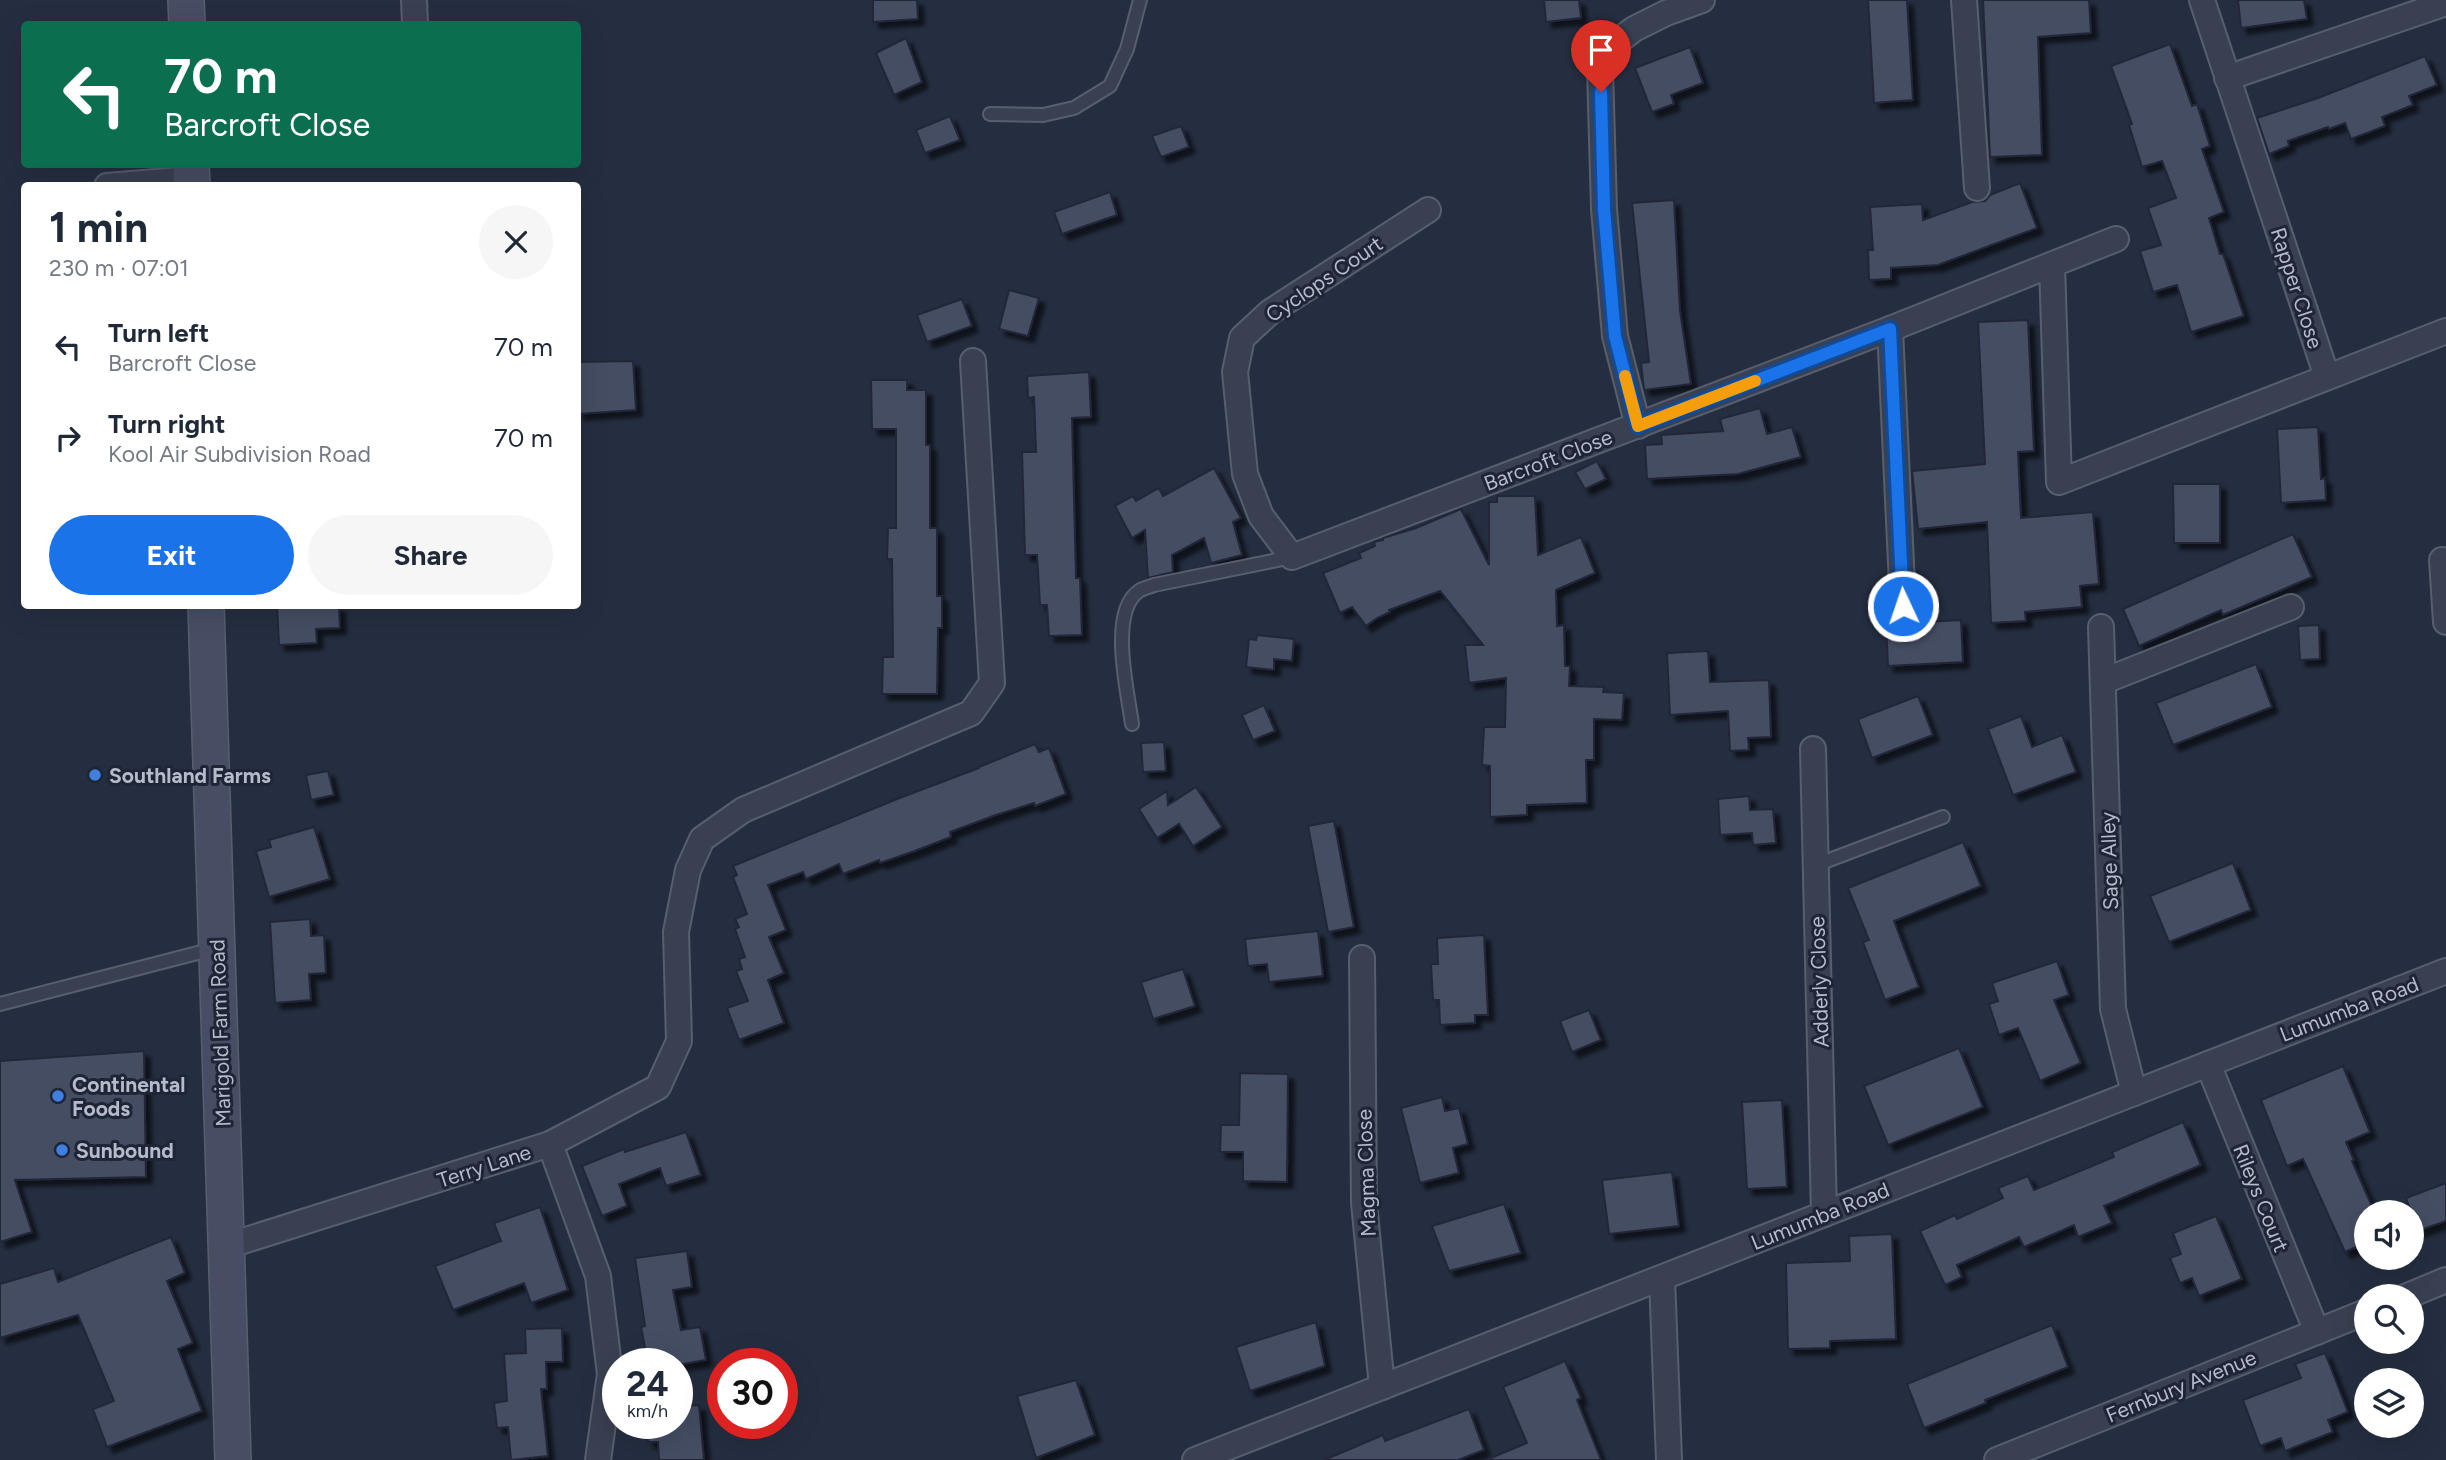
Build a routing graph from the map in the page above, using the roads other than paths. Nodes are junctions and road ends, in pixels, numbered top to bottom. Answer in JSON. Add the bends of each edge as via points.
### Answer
{"nodes":[{"id":1,"x":186,"y":0,"type":"edge"},
{"id":2,"x":414,"y":0,"type":"edge"},
{"id":3,"x":1140,"y":0,"type":"edge"},
{"id":4,"x":1702,"y":0,"type":"edge"},
{"id":5,"x":1964,"y":0,"type":"edge"},
{"id":6,"x":2202,"y":0,"type":"edge"},
{"id":7,"x":2446,"y":3,"type":"edge"},
{"id":8,"x":1666,"y":7,"type":"edge"},
{"id":9,"x":187,"y":21,"type":"edge"},
{"id":10,"x":415,"y":21,"type":"edge"},
{"id":11,"x":2227,"y":78,"type":"junction"},
{"id":12,"x":990,"y":114,"type":"dead end"},
{"id":13,"x":192,"y":176,"type":"edge"},
{"id":14,"x":141,"y":182,"type":"edge"},
{"id":15,"x":1977,"y":188,"type":"dead end"},
{"id":16,"x":1428,"y":210,"type":"dead end"},
{"id":17,"x":2116,"y":239,"type":"dead end"},
{"id":18,"x":2052,"y":265,"type":"junction"},
{"id":19,"x":1890,"y":329,"type":"junction"},
{"id":20,"x":2446,"y":331,"type":"edge"},
{"id":21,"x":973,"y":361,"type":"dead end"},
{"id":22,"x":2327,"y":377,"type":"junction"},
{"id":23,"x":1638,"y":426,"type":"junction"},
{"id":24,"x":1292,"y":557,"type":"junction"},
{"id":25,"x":2442,"y":561,"type":"dead end"},
{"id":26,"x":1903,"y":606,"type":"dead end"},
{"id":27,"x":2291,"y":607,"type":"dead end"},
{"id":28,"x":206,"y":609,"type":"edge"},
{"id":29,"x":2446,"y":622,"type":"edge"},
{"id":30,"x":2101,"y":627,"type":"dead end"},
{"id":31,"x":2104,"y":681,"type":"junction"},
{"id":32,"x":1132,"y":724,"type":"dead end"},
{"id":33,"x":1813,"y":749,"type":"dead end"},
{"id":34,"x":1943,"y":817,"type":"dead end"},
{"id":35,"x":1816,"y":865,"type":"junction"},
{"id":36,"x":217,"y":948,"type":"junction"},
{"id":37,"x":1362,"y":958,"type":"dead end"},
{"id":38,"x":2446,"y":971,"type":"edge"},
{"id":39,"x":0,"y":1004,"type":"edge"},
{"id":40,"x":2208,"y":1064,"type":"junction"},
{"id":41,"x":2134,"y":1093,"type":"junction"},
{"id":42,"x":550,"y":1144,"type":"junction"},
{"id":43,"x":1824,"y":1214,"type":"junction"},
{"id":44,"x":226,"y":1247,"type":"junction"},
{"id":45,"x":1662,"y":1278,"type":"junction"},
{"id":46,"x":2446,"y":1280,"type":"edge"},
{"id":47,"x":2424,"y":1289,"type":"edge"},
{"id":48,"x":2354,"y":1317,"type":"edge"},
{"id":49,"x":2317,"y":1332,"type":"junction"},
{"id":50,"x":1382,"y":1387,"type":"junction"},
{"id":51,"x":233,"y":1460,"type":"edge"},
{"id":52,"x":598,"y":1460,"type":"edge"},
{"id":53,"x":1195,"y":1460,"type":"edge"},
{"id":54,"x":1669,"y":1460,"type":"edge"},
{"id":55,"x":1997,"y":1460,"type":"edge"}],
"edges":[{"from":1,"to":9,"type":"street"},
{"from":2,"to":10,"type":"street"},
{"from":3,"to":12,"type":"lane","via":[[1127,49],[1110,86],[1074,108],[1043,116]]},
{"from":4,"to":8,"type":"street"},
{"from":5,"to":15,"type":"street"},
{"from":6,"to":11,"type":"street","name":"Rapper Close"},
{"from":7,"to":11,"type":"street"},
{"from":8,"to":23,"type":"street","via":[[1613,46],[1600,69],[1604,209],[1615,336]]},
{"from":11,"to":22,"type":"street","name":"Rapper Close"},
{"from":13,"to":14,"type":"street"},
{"from":16,"to":24,"type":"street","name":"Cyclops Court","via":[[1270,312],[1242,338],[1235,372],[1245,474],[1261,516]]},
{"from":17,"to":18,"type":"street","name":"Barcroft Close"},
{"from":18,"to":19,"type":"street","name":"Barcroft Close"},
{"from":18,"to":22,"type":"street","via":[[2059,482]]},
{"from":19,"to":23,"type":"street","name":"Barcroft Close"},
{"from":19,"to":26,"type":"street"},
{"from":20,"to":22,"type":"street","name":"Rapper Close"},
{"from":21,"to":42,"type":"street","via":[[992,683],[971,713],[743,810],[702,839],[688,870],[676,932],[679,1041],[658,1087]]},
{"from":23,"to":24,"type":"street","name":"Barcroft Close"},
{"from":24,"to":32,"type":"lane","via":[[1137,592],[1126,610],[1120,637]]},
{"from":25,"to":29,"type":"street"},
{"from":27,"to":31,"type":"street"},
{"from":28,"to":36,"type":"street","name":"Marigold Farm Road"},
{"from":30,"to":31,"type":"street","name":"Sage Alley"},
{"from":31,"to":41,"type":"street","name":"Sage Alley","via":[[2113,1009]]},
{"from":33,"to":35,"type":"street","name":"Adderly Close"},
{"from":34,"to":35,"type":"lane"},
{"from":35,"to":43,"type":"street","name":"Adderly Close"},
{"from":36,"to":39,"type":"lane"},
{"from":36,"to":44,"type":"street","name":"Marigold Farm Road"},
{"from":37,"to":50,"type":"street","name":"Magma Close","via":[[1364,1203]]},
{"from":38,"to":40,"type":"street","name":"Lumumba Road"},
{"from":40,"to":41,"type":"street","name":"Lumumba Road"},
{"from":40,"to":49,"type":"street","name":"Rileys Court"},
{"from":41,"to":43,"type":"street","name":"Lumumba Road"},
{"from":42,"to":44,"type":"street","name":"Terry Lane"},
{"from":42,"to":52,"type":"street","name":"Terry Lane","via":[[598,1276],[610,1374]]},
{"from":43,"to":45,"type":"street","name":"Lumumba Road"},
{"from":44,"to":51,"type":"street","name":"Marigold Farm Road"},
{"from":45,"to":50,"type":"street","name":"Lumumba Road"},
{"from":45,"to":54,"type":"street"},
{"from":46,"to":47,"type":"street"},
{"from":48,"to":49,"type":"street","name":"Fernbury Avenue"},
{"from":49,"to":55,"type":"street","name":"Fernbury Avenue"},
{"from":50,"to":53,"type":"street","name":"Lumumba Road"}]}
